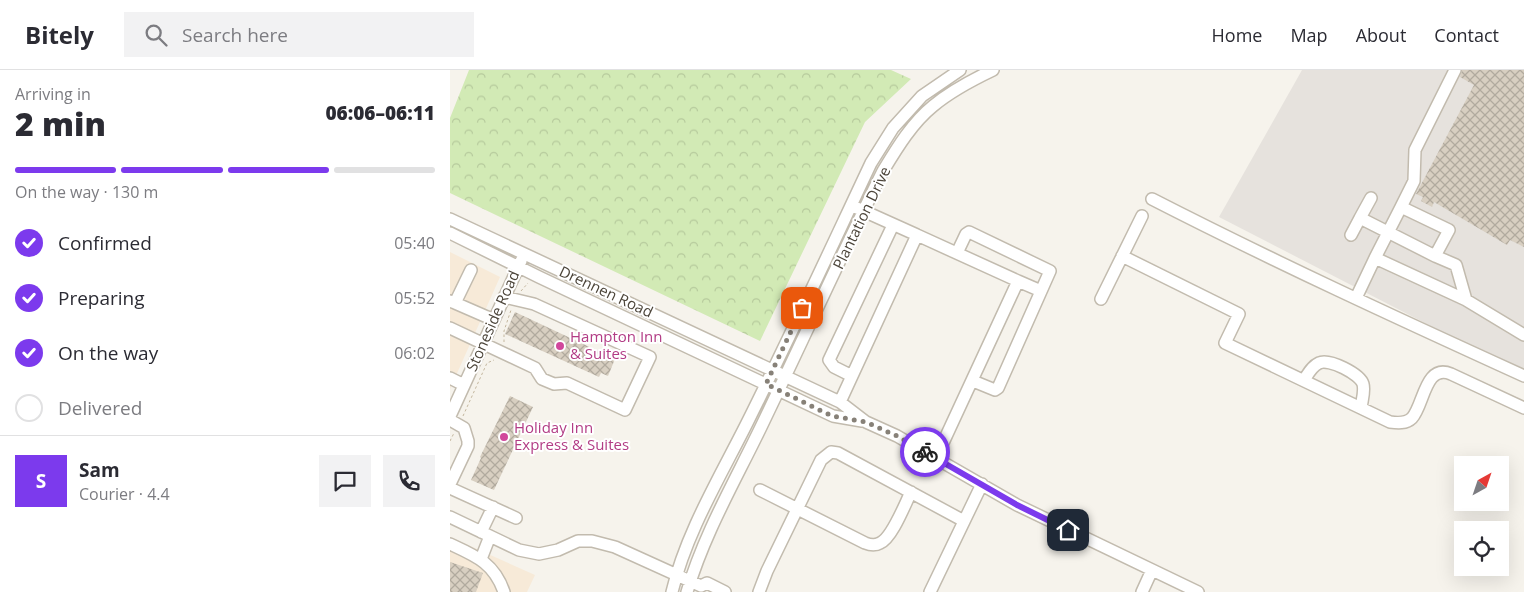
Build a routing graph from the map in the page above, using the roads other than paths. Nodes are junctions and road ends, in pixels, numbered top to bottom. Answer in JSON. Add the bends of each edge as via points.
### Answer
{"nodes":[{"id":1,"x":960,"y":70,"type":"edge"},
{"id":2,"x":993,"y":70,"type":"edge"},
{"id":3,"x":1455,"y":70,"type":"edge"},
{"id":4,"x":931,"y":90,"type":"junction"},
{"id":5,"x":941,"y":101,"type":"junction"},
{"id":6,"x":1370,"y":198,"type":"dead end"},
{"id":7,"x":1152,"y":199,"type":"dead end"},
{"id":8,"x":851,"y":205,"type":"junction"},
{"id":9,"x":1400,"y":207,"type":"junction"},
{"id":10,"x":863,"y":211,"type":"junction"},
{"id":11,"x":1142,"y":216,"type":"dead end"},
{"id":12,"x":1360,"y":218,"type":"junction"},
{"id":13,"x":450,"y":219,"type":"edge"},
{"id":14,"x":893,"y":225,"type":"junction"},
{"id":15,"x":1388,"y":232,"type":"junction"},
{"id":16,"x":450,"y":233,"type":"edge"},
{"id":17,"x":917,"y":235,"type":"junction"},
{"id":18,"x":1351,"y":235,"type":"dead end"},
{"id":19,"x":524,"y":253,"type":"junction"},
{"id":20,"x":957,"y":254,"type":"junction"},
{"id":21,"x":1122,"y":256,"type":"junction"},
{"id":22,"x":1435,"y":256,"type":"junction"},
{"id":23,"x":1375,"y":258,"type":"junction"},
{"id":24,"x":518,"y":266,"type":"junction"},
{"id":25,"x":471,"y":270,"type":"dead end"},
{"id":26,"x":1018,"y":281,"type":"junction"},
{"id":27,"x":1041,"y":292,"type":"junction"},
{"id":28,"x":504,"y":297,"type":"junction"},
{"id":29,"x":1356,"y":298,"type":"junction"},
{"id":30,"x":1101,"y":299,"type":"dead end"},
{"id":31,"x":1466,"y":300,"type":"junction"},
{"id":32,"x":453,"y":302,"type":"edge"},
{"id":33,"x":494,"y":320,"type":"junction"},
{"id":34,"x":450,"y":328,"type":"edge"},
{"id":35,"x":1524,"y":335,"type":"edge"},
{"id":36,"x":483,"y":344,"type":"junction"},
{"id":37,"x":772,"y":370,"type":"junction"},
{"id":38,"x":852,"y":376,"type":"junction"},
{"id":39,"x":1524,"y":376,"type":"edge"},
{"id":40,"x":785,"y":377,"type":"junction"},
{"id":41,"x":450,"y":378,"type":"edge"},
{"id":42,"x":1304,"y":380,"type":"junction"},
{"id":43,"x":973,"y":381,"type":"junction"},
{"id":44,"x":464,"y":384,"type":"junction"},
{"id":45,"x":766,"y":384,"type":"junction"},
{"id":46,"x":779,"y":390,"type":"junction"},
{"id":47,"x":840,"y":402,"type":"junction"},
{"id":48,"x":1361,"y":408,"type":"junction"},
{"id":49,"x":1524,"y":408,"type":"edge"},
{"id":50,"x":453,"y":415,"type":"edge"},
{"id":51,"x":866,"y":422,"type":"junction"},
{"id":52,"x":936,"y":458,"type":"junction"},
{"id":53,"x":450,"y":484,"type":"edge"},
{"id":54,"x":982,"y":484,"type":"junction"},
{"id":55,"x":450,"y":488,"type":"edge"},
{"id":56,"x":760,"y":490,"type":"dead end"},
{"id":57,"x":911,"y":492,"type":"junction"},
{"id":58,"x":493,"y":507,"type":"junction"},
{"id":59,"x":797,"y":508,"type":"junction"},
{"id":60,"x":450,"y":517,"type":"edge"},
{"id":61,"x":516,"y":518,"type":"dead end"},
{"id":62,"x":964,"y":521,"type":"junction"},
{"id":63,"x":485,"y":534,"type":"junction"},
{"id":64,"x":450,"y":544,"type":"edge"},
{"id":65,"x":481,"y":558,"type":"junction"},
{"id":66,"x":1152,"y":570,"type":"junction"},
{"id":67,"x":677,"y":575,"type":"junction"},
{"id":68,"x":698,"y":586,"type":"edge"},
{"id":69,"x":504,"y":592,"type":"edge"},
{"id":70,"x":672,"y":592,"type":"edge"},
{"id":71,"x":687,"y":592,"type":"edge"},
{"id":72,"x":725,"y":592,"type":"edge"},
{"id":73,"x":759,"y":592,"type":"edge"},
{"id":74,"x":930,"y":592,"type":"edge"},
{"id":75,"x":1142,"y":592,"type":"edge"},
{"id":76,"x":1198,"y":592,"type":"edge"}],
"edges":[{"from":1,"to":4,"type":"street","name":"Plantation Drive"},
{"from":2,"to":5,"type":"street","name":"Plantation Drive"},
{"from":3,"to":9,"type":"street","via":[[1415,150],[1414,181]]},
{"from":4,"to":5,"type":"street"},
{"from":4,"to":8,"type":"street","name":"Plantation Drive","via":[[893,128],[870,163]]},
{"from":5,"to":10,"type":"street","name":"Plantation Drive","via":[[904,138]]},
{"from":6,"to":12,"type":"street"},
{"from":7,"to":29,"type":"street"},
{"from":8,"to":10,"type":"street"},
{"from":8,"to":37,"type":"street","name":"Plantation Drive"},
{"from":9,"to":15,"type":"street"},
{"from":9,"to":22,"type":"street","via":[[1449,230]]},
{"from":10,"to":14,"type":"street"},
{"from":10,"to":40,"type":"street","name":"Plantation Drive"},
{"from":11,"to":21,"type":"street"},
{"from":12,"to":15,"type":"street"},
{"from":12,"to":18,"type":"street"},
{"from":13,"to":19,"type":"street","name":"Drennen Road"},
{"from":14,"to":17,"type":"street"},
{"from":14,"to":38,"type":"street","via":[[829,360],[834,367]]},
{"from":15,"to":22,"type":"street"},
{"from":15,"to":23,"type":"street"},
{"from":16,"to":24,"type":"street","name":"Drennen Road"},
{"from":17,"to":20,"type":"street"},
{"from":17,"to":38,"type":"street"},
{"from":19,"to":24,"type":"street","name":"Stoneside Road"},
{"from":19,"to":37,"type":"street","name":"Drennen Road"},
{"from":20,"to":26,"type":"street"},
{"from":20,"to":27,"type":"street","via":[[969,232],[1050,271]]},
{"from":21,"to":30,"type":"street"},
{"from":21,"to":42,"type":"street","via":[[1239,314],[1225,342]]},
{"from":22,"to":31,"type":"street","via":[[1456,265]]},
{"from":23,"to":29,"type":"street"},
{"from":23,"to":31,"type":"street"},
{"from":24,"to":28,"type":"street","name":"Stoneside Road"},
{"from":24,"to":45,"type":"street","name":"Drennen Road"},
{"from":25,"to":32,"type":"street"},
{"from":26,"to":27,"type":"street"},
{"from":26,"to":43,"type":"street"},
{"from":27,"to":43,"type":"street","via":[[998,388],[995,390]]},
{"from":28,"to":33,"type":"street","name":"Stoneside Road"},
{"from":28,"to":36,"type":"street","via":[[534,304],[650,357],[624,410],[567,383],[554,384],[542,379],[536,368]]},
{"from":29,"to":39,"type":"street"},
{"from":31,"to":35,"type":"street"},
{"from":32,"to":33,"type":"street"},
{"from":33,"to":36,"type":"street","name":"Stoneside Road"},
{"from":34,"to":36,"type":"street"},
{"from":36,"to":44,"type":"street","name":"Stoneside Road"},
{"from":37,"to":40,"type":"street","name":"Drennen Road"},
{"from":37,"to":45,"type":"street","name":"Plantation Drive"},
{"from":38,"to":47,"type":"street"},
{"from":40,"to":46,"type":"street","name":"Plantation Drive"},
{"from":40,"to":47,"type":"street","name":"Drennen Road"},
{"from":41,"to":44,"type":"street"},
{"from":42,"to":48,"type":"street"},
{"from":42,"to":48,"type":"street","via":[[1313,367],[1325,361],[1354,374],[1364,388]]},
{"from":43,"to":52,"type":"street"},
{"from":44,"to":50,"type":"street","name":"Stoneside Road"},
{"from":45,"to":46,"type":"street","name":"Drennen Road"},
{"from":45,"to":67,"type":"street","name":"Plantation Drive","via":[[715,484]]},
{"from":46,"to":51,"type":"street","name":"Drennen Road","via":[[832,416]]},
{"from":46,"to":68,"type":"street","name":"Plantation Drive","via":[[728,490],[700,554]]},
{"from":47,"to":51,"type":"street","name":"Drennen Road"},
{"from":48,"to":49,"type":"street","via":[[1390,422],[1405,422],[1412,418],[1435,374],[1441,371]]},
{"from":50,"to":53,"type":"street","via":[[464,428],[468,446]]},
{"from":51,"to":52,"type":"street","name":"Drennen Road"},
{"from":52,"to":54,"type":"street","name":"Drennen Road"},
{"from":54,"to":62,"type":"street"},
{"from":54,"to":66,"type":"street","name":"Drennen Road","via":[[1017,505]]},
{"from":55,"to":58,"type":"street"},
{"from":56,"to":59,"type":"street"},
{"from":57,"to":59,"type":"street","via":[[889,536],[874,545]]},
{"from":57,"to":59,"type":"street","via":[[831,452],[822,460]]},
{"from":57,"to":62,"type":"street"},
{"from":58,"to":61,"type":"street"},
{"from":58,"to":63,"type":"street"},
{"from":59,"to":73,"type":"street"},
{"from":60,"to":63,"type":"street"},
{"from":62,"to":74,"type":"street"},
{"from":63,"to":65,"type":"street"},
{"from":63,"to":67,"type":"street","via":[[519,550],[539,554],[578,541],[592,541],[615,547]]},
{"from":64,"to":65,"type":"street"},
{"from":65,"to":69,"type":"street","via":[[500,580]]},
{"from":66,"to":75,"type":"street"},
{"from":66,"to":76,"type":"street","name":"Drennen Road"},
{"from":67,"to":68,"type":"street"},
{"from":67,"to":70,"type":"street","name":"Plantation Drive"},
{"from":68,"to":71,"type":"street","name":"Plantation Drive"},
{"from":68,"to":72,"type":"street","via":[[707,583]]}]}
